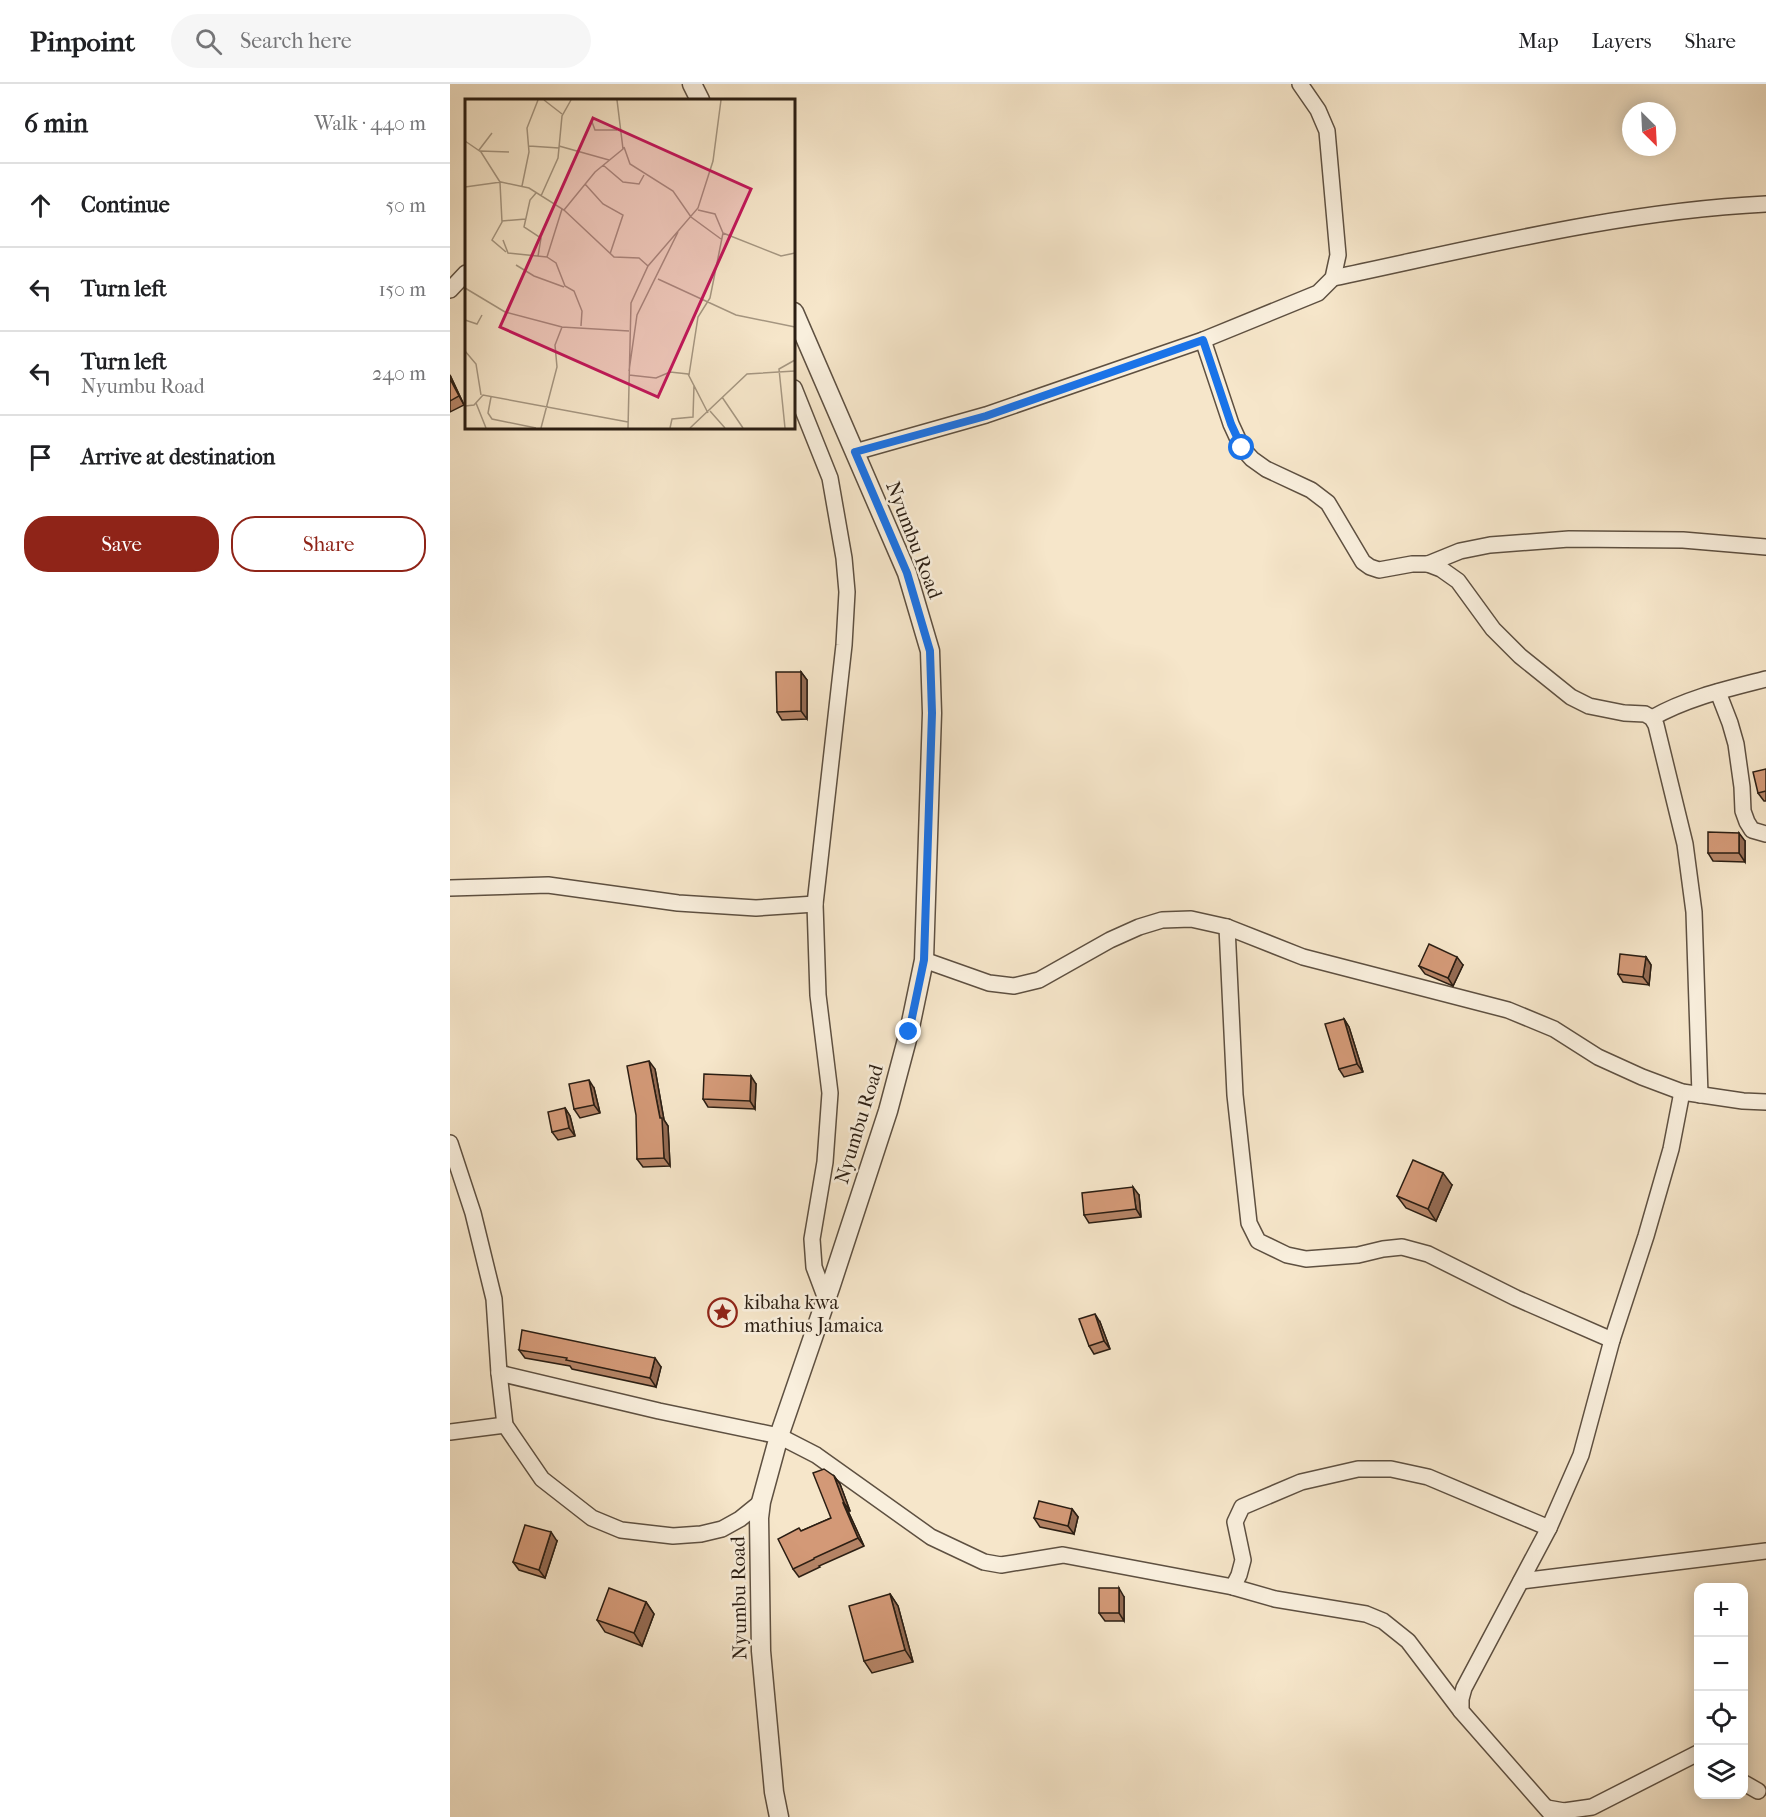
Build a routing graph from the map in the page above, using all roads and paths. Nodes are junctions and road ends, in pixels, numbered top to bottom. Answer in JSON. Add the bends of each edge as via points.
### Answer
{"nodes":[{"id":1,"x":692,"y":84,"type":"edge"},
{"id":2,"x":1300,"y":84,"type":"edge"},
{"id":3,"x":700,"y":99,"type":"edge"},
{"id":4,"x":1766,"y":204,"type":"edge"},
{"id":5,"x":465,"y":274,"type":"edge"},
{"id":6,"x":1333,"y":278,"type":"junction"},
{"id":7,"x":450,"y":290,"type":"edge"},
{"id":8,"x":795,"y":314,"type":"edge"},
{"id":9,"x":1203,"y":340,"type":"junction"},
{"id":10,"x":795,"y":390,"type":"edge"},
{"id":11,"x":855,"y":452,"type":"junction"},
{"id":12,"x":1766,"y":547,"type":"edge"},
{"id":13,"x":1428,"y":564,"type":"junction"},
{"id":14,"x":1766,"y":679,"type":"edge"},
{"id":15,"x":1718,"y":692,"type":"junction"},
{"id":16,"x":1652,"y":717,"type":"junction"},
{"id":17,"x":1766,"y":834,"type":"edge"},
{"id":18,"x":450,"y":888,"type":"edge"},
{"id":19,"x":815,"y":904,"type":"junction"},
{"id":20,"x":1227,"y":927,"type":"junction"},
{"id":21,"x":924,"y":960,"type":"junction"},
{"id":22,"x":1682,"y":1092,"type":"junction"},
{"id":23,"x":1700,"y":1095,"type":"junction"},
{"id":24,"x":1766,"y":1102,"type":"edge"},
{"id":25,"x":450,"y":1143,"type":"edge"},
{"id":26,"x":826,"y":1299,"type":"junction"},
{"id":27,"x":1612,"y":1340,"type":"junction"},
{"id":28,"x":499,"y":1373,"type":"junction"},
{"id":29,"x":505,"y":1425,"type":"junction"},
{"id":30,"x":450,"y":1432,"type":"edge"},
{"id":31,"x":779,"y":1436,"type":"junction"},
{"id":32,"x":761,"y":1502,"type":"junction"},
{"id":33,"x":1549,"y":1528,"type":"junction"},
{"id":34,"x":1766,"y":1551,"type":"edge"},
{"id":35,"x":1521,"y":1581,"type":"junction"},
{"id":36,"x":1233,"y":1587,"type":"junction"},
{"id":37,"x":1461,"y":1711,"type":"junction"},
{"id":38,"x":1694,"y":1755,"type":"edge"},
{"id":39,"x":1748,"y":1786,"type":"edge"},
{"id":40,"x":1758,"y":1791,"type":"dead end"},
{"id":41,"x":1550,"y":1813,"type":"edge"},
{"id":42,"x":779,"y":1817,"type":"edge"}],
"edges":[{"from":1,"to":3,"type":"street"},
{"from":2,"to":6,"type":"street","via":[[1327,131],[1338,255]]},
{"from":4,"to":6,"type":"street","via":[[1716,207],[1579,227]]},
{"from":5,"to":7,"type":"street"},
{"from":6,"to":9,"type":"street","via":[[1318,293]]},
{"from":8,"to":11,"type":"street","name":"Nyumbu Road"},
{"from":9,"to":11,"type":"street","via":[[986,416]]},
{"from":9,"to":13,"type":"street","via":[[1231,424],[1252,459],[1328,503],[1363,562],[1370,567],[1379,570]]},
{"from":10,"to":19,"type":"street","via":[[830,478],[847,592]]},
{"from":11,"to":21,"type":"street","name":"Nyumbu Road","via":[[907,573],[930,651],[932,713]]},
{"from":12,"to":13,"type":"street","via":[[1683,540],[1569,539],[1490,545],[1460,551]]},
{"from":13,"to":16,"type":"street","via":[[1458,581],[1513,650],[1571,697],[1589,706]]},
{"from":14,"to":15,"type":"street"},
{"from":15,"to":16,"type":"street"},
{"from":15,"to":17,"type":"street","via":[[1736,744],[1743,811],[1752,830]]},
{"from":16,"to":23,"type":"street","via":[[1685,844],[1694,912]]},
{"from":18,"to":19,"type":"street","via":[[548,885],[678,903],[756,908]]},
{"from":19,"to":26,"type":"street","via":[[818,995],[830,1093],[825,1162],[812,1239],[814,1267]]},
{"from":20,"to":21,"type":"street","via":[[1191,919],[1162,920],[1110,940],[1039,980],[1014,986],[989,983]]},
{"from":20,"to":22,"type":"street","via":[[1303,957],[1508,1010],[1554,1029],[1598,1058]]},
{"from":20,"to":27,"type":"street","via":[[1235,1095],[1250,1222],[1258,1241],[1306,1259],[1402,1247],[1428,1254]]},
{"from":21,"to":26,"type":"street","name":"Nyumbu Road","via":[[888,1111]]},
{"from":22,"to":23,"type":"street"},
{"from":22,"to":27,"type":"street","via":[[1671,1149]]},
{"from":23,"to":24,"type":"street"},
{"from":25,"to":28,"type":"street","via":[[473,1213],[494,1299]]},
{"from":26,"to":31,"type":"street","name":"Nyumbu Road"},
{"from":27,"to":33,"type":"street","via":[[1581,1455]]},
{"from":28,"to":29,"type":"street"},
{"from":28,"to":31,"type":"street"},
{"from":29,"to":30,"type":"street"},
{"from":29,"to":32,"type":"street","via":[[542,1479],[592,1518],[621,1530],[673,1536],[701,1534],[722,1529]]},
{"from":31,"to":32,"type":"street","name":"Nyumbu Road"},
{"from":31,"to":36,"type":"street","via":[[816,1455],[931,1537],[984,1562],[1001,1565],[1063,1555]]},
{"from":32,"to":42,"type":"street","name":"Nyumbu Road","via":[[761,1651]]},
{"from":33,"to":35,"type":"street"},
{"from":33,"to":36,"type":"street","via":[[1428,1477],[1391,1469],[1358,1469],[1301,1482],[1242,1507],[1235,1522],[1243,1560]]},
{"from":34,"to":35,"type":"street"},
{"from":35,"to":37,"type":"street","via":[[1464,1688]]},
{"from":36,"to":37,"type":"street","via":[[1275,1599],[1366,1614],[1383,1621],[1408,1641]]},
{"from":37,"to":41,"type":"street"},
{"from":38,"to":41,"type":"street","via":[[1592,1807]]},
{"from":39,"to":40,"type":"street"}]}
